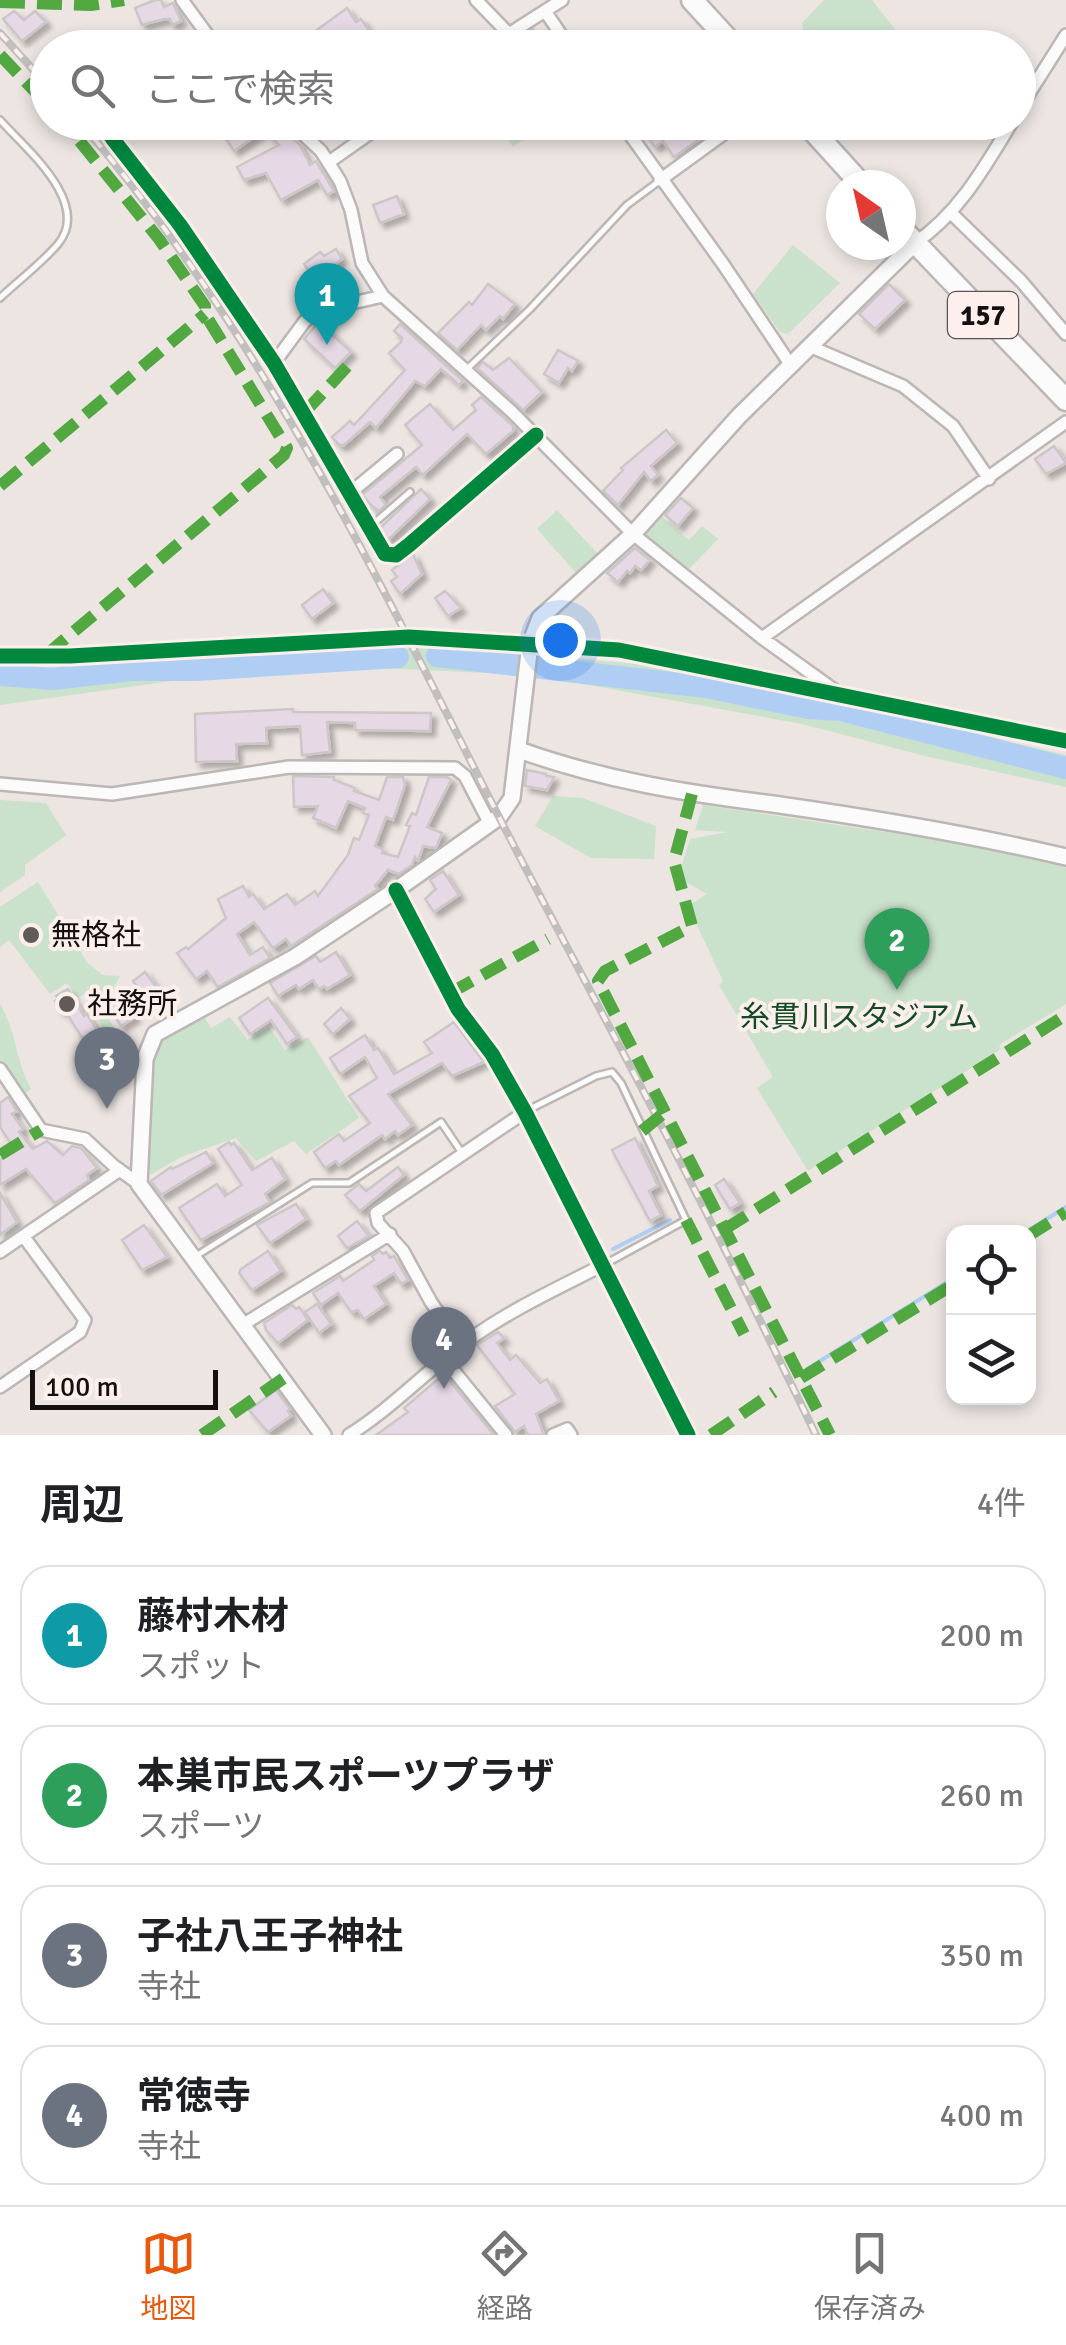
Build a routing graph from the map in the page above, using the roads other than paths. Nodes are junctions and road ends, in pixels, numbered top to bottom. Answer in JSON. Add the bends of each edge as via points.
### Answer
{"nodes":[{"id":1,"x":182,"y":0,"type":"edge"},
{"id":2,"x":476,"y":0,"type":"edge"},
{"id":3,"x":562,"y":0,"type":"edge"},
{"id":4,"x":692,"y":0,"type":"edge"},
{"id":5,"x":545,"y":11,"type":"junction"},
{"id":6,"x":202,"y":30,"type":"edge"},
{"id":7,"x":506,"y":30,"type":"edge"},
{"id":8,"x":512,"y":30,"type":"edge"},
{"id":9,"x":558,"y":30,"type":"edge"},
{"id":10,"x":720,"y":30,"type":"edge"},
{"id":11,"x":1066,"y":35,"type":"edge"},
{"id":12,"x":1036,"y":82,"type":"edge"},
{"id":13,"x":0,"y":120,"type":"edge"},
{"id":14,"x":114,"y":140,"type":"edge"},
{"id":15,"x":308,"y":140,"type":"edge"},
{"id":16,"x":360,"y":140,"type":"edge"},
{"id":17,"x":633,"y":140,"type":"edge"},
{"id":18,"x":715,"y":140,"type":"edge"},
{"id":19,"x":821,"y":140,"type":"edge"},
{"id":20,"x":1002,"y":140,"type":"edge"},
{"id":21,"x":329,"y":162,"type":"junction"},
{"id":22,"x":848,"y":170,"type":"edge"},
{"id":23,"x":660,"y":180,"type":"junction"},
{"id":24,"x":951,"y":213,"type":"junction"},
{"id":25,"x":916,"y":234,"type":"edge"},
{"id":26,"x":916,"y":244,"type":"edge"},
{"id":27,"x":886,"y":260,"type":"edge"},
{"id":28,"x":384,"y":296,"type":"junction"},
{"id":29,"x":0,"y":298,"type":"edge"},
{"id":30,"x":1066,"y":334,"type":"edge"},
{"id":31,"x":808,"y":346,"type":"junction"},
{"id":32,"x":274,"y":362,"type":"junction"},
{"id":33,"x":790,"y":364,"type":"junction"},
{"id":34,"x":466,"y":370,"type":"junction"},
{"id":35,"x":1066,"y":400,"type":"edge"},
{"id":36,"x":1066,"y":422,"type":"edge"},
{"id":37,"x":536,"y":436,"type":"junction"},
{"id":38,"x":397,"y":454,"type":"dead end"},
{"id":39,"x":989,"y":479,"type":"junction"},
{"id":40,"x":410,"y":492,"type":"dead end"},
{"id":41,"x":350,"y":493,"type":"junction"},
{"id":42,"x":370,"y":527,"type":"junction"},
{"id":43,"x":634,"y":534,"type":"junction"},
{"id":44,"x":762,"y":638,"type":"junction"},
{"id":45,"x":530,"y":649,"type":"junction"},
{"id":46,"x":0,"y":656,"type":"edge"},
{"id":47,"x":837,"y":692,"type":"junction"},
{"id":48,"x":1066,"y":741,"type":"edge"},
{"id":49,"x":519,"y":750,"type":"junction"},
{"id":50,"x":0,"y":784,"type":"edge"},
{"id":51,"x":490,"y":824,"type":"junction"},
{"id":52,"x":1066,"y":856,"type":"edge"},
{"id":53,"x":396,"y":890,"type":"junction"},
{"id":54,"x":0,"y":1069,"type":"edge"},
{"id":55,"x":525,"y":1112,"type":"junction"},
{"id":56,"x":462,"y":1152,"type":"junction"},
{"id":57,"x":120,"y":1170,"type":"junction"},
{"id":58,"x":139,"y":1184,"type":"junction"},
{"id":59,"x":390,"y":1234,"type":"junction"},
{"id":60,"x":24,"y":1237,"type":"junction"},
{"id":61,"x":0,"y":1252,"type":"edge"},
{"id":62,"x":193,"y":1258,"type":"junction"},
{"id":63,"x":603,"y":1266,"type":"junction"},
{"id":64,"x":244,"y":1324,"type":"junction"},
{"id":65,"x":461,"y":1346,"type":"junction"},
{"id":66,"x":445,"y":1360,"type":"junction"},
{"id":67,"x":0,"y":1387,"type":"edge"},
{"id":68,"x":322,"y":1435,"type":"edge"},
{"id":69,"x":349,"y":1435,"type":"edge"},
{"id":70,"x":506,"y":1435,"type":"edge"},
{"id":71,"x":553,"y":1435,"type":"edge"},
{"id":72,"x":571,"y":1435,"type":"edge"},
{"id":73,"x":688,"y":1435,"type":"edge"}],
"edges":[{"from":1,"to":6,"type":"street"},
{"from":2,"to":7,"type":"street"},
{"from":3,"to":5,"type":"street"},
{"from":4,"to":10,"type":"highway"},
{"from":5,"to":8,"type":"street"},
{"from":5,"to":9,"type":"street"},
{"from":11,"to":12,"type":"street"},
{"from":13,"to":29,"type":"lane","via":[[52,178],[70,218],[60,242]]},
{"from":14,"to":32,"type":"street"},
{"from":15,"to":21,"type":"street"},
{"from":16,"to":21,"type":"street"},
{"from":17,"to":23,"type":"street"},
{"from":18,"to":23,"type":"street"},
{"from":19,"to":22,"type":"highway"},
{"from":20,"to":24,"type":"street"},
{"from":21,"to":28,"type":"street","via":[[347,196],[362,263]]},
{"from":23,"to":33,"type":"street"},
{"from":23,"to":34,"type":"lane","via":[[627,204]]},
{"from":24,"to":25,"type":"street","via":[[938,228]]},
{"from":24,"to":30,"type":"street"},
{"from":26,"to":35,"type":"highway","number":"157"},
{"from":27,"to":31,"type":"street"},
{"from":28,"to":32,"type":"street","via":[[317,311]]},
{"from":28,"to":34,"type":"street"},
{"from":31,"to":33,"type":"street"},
{"from":31,"to":39,"type":"street","via":[[903,386],[953,426]]},
{"from":32,"to":41,"type":"street"},
{"from":33,"to":43,"type":"street"},
{"from":34,"to":37,"type":"street"},
{"from":36,"to":39,"type":"street"},
{"from":37,"to":42,"type":"street","via":[[396,555],[386,554]]},
{"from":37,"to":43,"type":"street"},
{"from":38,"to":41,"type":"street"},
{"from":39,"to":44,"type":"street"},
{"from":40,"to":42,"type":"lane"},
{"from":41,"to":42,"type":"street"},
{"from":43,"to":44,"type":"street"},
{"from":43,"to":45,"type":"street","via":[[540,618]]},
{"from":44,"to":47,"type":"street"},
{"from":45,"to":46,"type":"street","via":[[409,637]]},
{"from":45,"to":47,"type":"street","via":[[619,650]]},
{"from":45,"to":49,"type":"street"},
{"from":47,"to":48,"type":"street"},
{"from":49,"to":51,"type":"street","via":[[512,798]]},
{"from":49,"to":52,"type":"street","via":[[681,793],[962,833]]},
{"from":50,"to":51,"type":"street","via":[[112,794],[289,766],[455,768],[466,776]]},
{"from":51,"to":53,"type":"street"},
{"from":53,"to":55,"type":"street","via":[[458,1009]]},
{"from":53,"to":58,"type":"street","via":[[295,957],[154,1034],[146,1060]]},
{"from":54,"to":57,"type":"street","via":[[41,1130],[85,1138]]},
{"from":55,"to":56,"type":"street"},
{"from":55,"to":63,"type":"street"},
{"from":55,"to":63,"type":"lane","via":[[596,1076],[612,1072],[620,1084],[686,1220]]},
{"from":56,"to":59,"type":"street","via":[[376,1213]]},
{"from":56,"to":62,"type":"lane","via":[[441,1122],[349,1183],[312,1183]]},
{"from":57,"to":58,"type":"street"},
{"from":57,"to":60,"type":"street"},
{"from":58,"to":62,"type":"street"},
{"from":59,"to":64,"type":"street"},
{"from":59,"to":65,"type":"street"},
{"from":60,"to":61,"type":"street"},
{"from":60,"to":67,"type":"street","via":[[85,1320],[80,1332]]},
{"from":62,"to":64,"type":"street"},
{"from":63,"to":65,"type":"street"},
{"from":63,"to":73,"type":"street"},
{"from":64,"to":68,"type":"street"},
{"from":65,"to":66,"type":"street"},
{"from":66,"to":69,"type":"street"},
{"from":66,"to":70,"type":"street"},
{"from":71,"to":72,"type":"street","via":[[567,1429]]}]}
